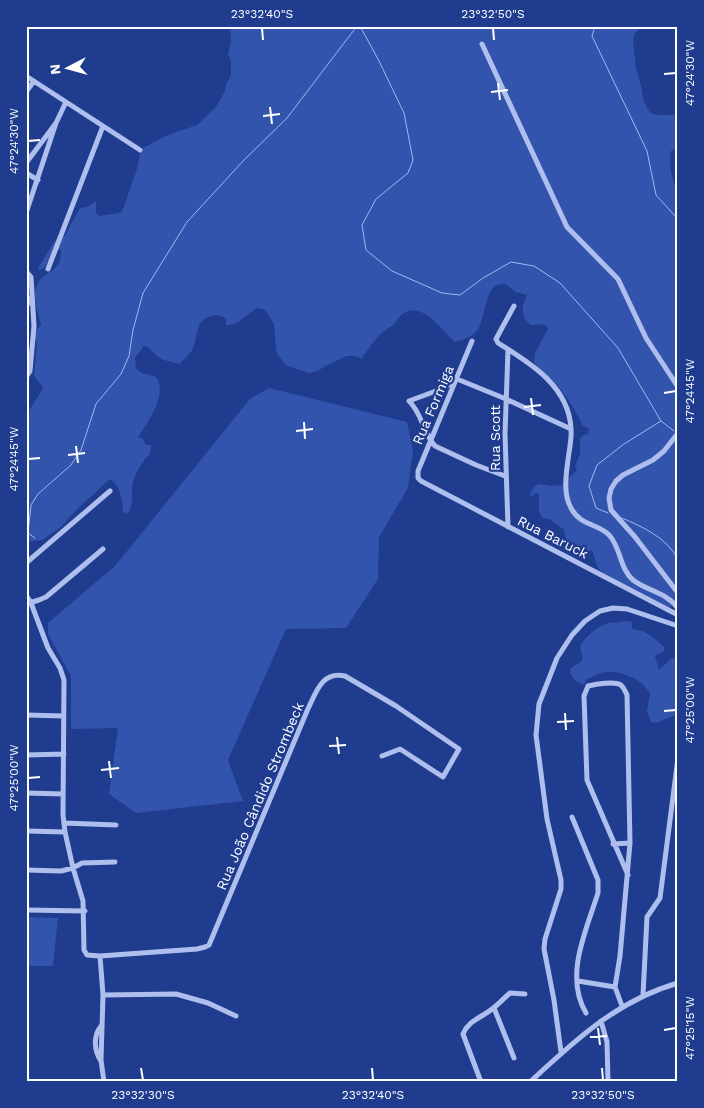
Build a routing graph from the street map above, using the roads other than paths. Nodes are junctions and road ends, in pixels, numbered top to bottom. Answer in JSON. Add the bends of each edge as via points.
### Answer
{"nodes":[{"id":1,"x":482,"y":44,"type":"dead end"},
{"id":2,"x":26,"y":76,"type":"edge"},
{"id":3,"x":34,"y":81,"type":"junction"},
{"id":4,"x":26,"y":92,"type":"edge"},
{"id":5,"x":66,"y":102,"type":"junction"},
{"id":6,"x":56,"y":123,"type":"junction"},
{"id":7,"x":103,"y":126,"type":"junction"},
{"id":8,"x":140,"y":150,"type":"dead end"},
{"id":9,"x":26,"y":163,"type":"edge"},
{"id":10,"x":26,"y":173,"type":"edge"},
{"id":11,"x":38,"y":180,"type":"junction"},
{"id":12,"x":26,"y":213,"type":"edge"},
{"id":13,"x":48,"y":269,"type":"dead end"},
{"id":14,"x":26,"y":271,"type":"edge"},
{"id":15,"x":32,"y":296,"type":"junction"},
{"id":16,"x":514,"y":306,"type":"dead end"},
{"id":17,"x":26,"y":307,"type":"edge"},
{"id":18,"x":26,"y":322,"type":"edge"},
{"id":19,"x":34,"y":326,"type":"junction"},
{"id":20,"x":472,"y":341,"type":"dead end"},
{"id":21,"x":508,"y":350,"type":"junction"},
{"id":22,"x":26,"y":377,"type":"edge"},
{"id":23,"x":456,"y":379,"type":"junction"},
{"id":24,"x":678,"y":387,"type":"edge"},
{"id":25,"x":506,"y":399,"type":"junction"},
{"id":26,"x":571,"y":429,"type":"junction"},
{"id":27,"x":678,"y":433,"type":"edge"},
{"id":28,"x":431,"y":439,"type":"junction"},
{"id":29,"x":505,"y":476,"type":"junction"},
{"id":30,"x":418,"y":478,"type":"joint"},
{"id":31,"x":110,"y":491,"type":"dead end"},
{"id":32,"x":508,"y":527,"type":"junction"},
{"id":33,"x":103,"y":548,"type":"dead end"},
{"id":34,"x":28,"y":560,"type":"edge"},
{"id":35,"x":678,"y":593,"type":"edge"},
{"id":36,"x":26,"y":595,"type":"edge"},
{"id":37,"x":29,"y":604,"type":"edge"},
{"id":38,"x":678,"y":608,"type":"edge"},
{"id":39,"x":678,"y":615,"type":"edge"},
{"id":40,"x":678,"y":626,"type":"edge"},
{"id":41,"x":26,"y":715,"type":"edge"},
{"id":42,"x":64,"y":716,"type":"junction"},
{"id":43,"x":26,"y":754,"type":"edge"},
{"id":44,"x":64,"y":754,"type":"junction"},
{"id":45,"x":382,"y":756,"type":"dead end"},
{"id":46,"x":678,"y":758,"type":"edge"},
{"id":47,"x":26,"y":793,"type":"edge"},
{"id":48,"x":63,"y":794,"type":"junction"},
{"id":49,"x":572,"y":817,"type":"dead end"},
{"id":50,"x":64,"y":823,"type":"junction"},
{"id":51,"x":116,"y":825,"type":"dead end"},
{"id":52,"x":26,"y":831,"type":"edge"},
{"id":53,"x":65,"y":832,"type":"junction"},
{"id":54,"x":630,"y":843,"type":"junction"},
{"id":55,"x":613,"y":844,"type":"junction"},
{"id":56,"x":115,"y":862,"type":"dead end"},
{"id":57,"x":73,"y":868,"type":"junction"},
{"id":58,"x":26,"y":870,"type":"edge"},
{"id":59,"x":628,"y":875,"type":"junction"},
{"id":60,"x":26,"y":910,"type":"edge"},
{"id":61,"x":84,"y":911,"type":"junction"},
{"id":62,"x":100,"y":956,"type":"junction"},
{"id":63,"x":578,"y":981,"type":"junction"},
{"id":64,"x":678,"y":983,"type":"edge"},
{"id":65,"x":616,"y":987,"type":"junction"},
{"id":66,"x":525,"y":994,"type":"dead end"},
{"id":67,"x":102,"y":995,"type":"junction"},
{"id":68,"x":643,"y":996,"type":"junction"},
{"id":69,"x":622,"y":1006,"type":"junction"},
{"id":70,"x":494,"y":1008,"type":"junction"},
{"id":71,"x":586,"y":1013,"type":"dead end"},
{"id":72,"x":236,"y":1016,"type":"dead end"},
{"id":73,"x":601,"y":1021,"type":"junction"},
{"id":74,"x":561,"y":1052,"type":"junction"},
{"id":75,"x":514,"y":1058,"type":"dead end"},
{"id":76,"x":104,"y":1082,"type":"edge"},
{"id":77,"x":481,"y":1082,"type":"edge"},
{"id":78,"x":530,"y":1082,"type":"edge"},
{"id":79,"x":608,"y":1082,"type":"edge"}],
"edges":[{"from":1,"to":24,"type":"street","via":[[567,227],[618,279],[646,338]]},
{"from":2,"to":3,"type":"street"},
{"from":3,"to":4,"type":"street"},
{"from":3,"to":5,"type":"street"},
{"from":5,"to":6,"type":"street"},
{"from":5,"to":7,"type":"street"},
{"from":6,"to":9,"type":"street"},
{"from":6,"to":11,"type":"street"},
{"from":7,"to":8,"type":"street"},
{"from":7,"to":13,"type":"street"},
{"from":10,"to":11,"type":"street"},
{"from":11,"to":12,"type":"street"},
{"from":14,"to":15,"type":"street","via":[[31,277]]},
{"from":15,"to":17,"type":"street"},
{"from":15,"to":19,"type":"street"},
{"from":16,"to":21,"type":"street","via":[[496,337],[498,343]]},
{"from":18,"to":19,"type":"street"},
{"from":19,"to":22,"type":"street","via":[[30,371]]},
{"from":20,"to":23,"type":"street","name":"Rua Formiga"},
{"from":21,"to":25,"type":"street","name":"Rua Scott"},
{"from":21,"to":26,"type":"street","via":[[553,384],[564,404]]},
{"from":23,"to":25,"type":"street"},
{"from":23,"to":28,"type":"street","name":"Rua Formiga"},
{"from":23,"to":28,"type":"street","via":[[444,388],[409,401],[418,411]]},
{"from":25,"to":26,"type":"street"},
{"from":25,"to":29,"type":"street","name":"Rua Scott"},
{"from":26,"to":38,"type":"street","via":[[566,486],[571,508],[581,520],[610,535],[630,578],[668,598]]},
{"from":27,"to":35,"type":"street","via":[[653,460],[616,481],[609,498],[611,510]]},
{"from":28,"to":29,"type":"street","via":[[441,449]]},
{"from":28,"to":30,"type":"street","name":"Rua Formiga"},
{"from":29,"to":32,"type":"street","name":"Rua Scott"},
{"from":30,"to":32,"type":"street","name":"Rua Baruck"},
{"from":31,"to":34,"type":"street"},
{"from":32,"to":39,"type":"street","name":"Rua Baruck"},
{"from":33,"to":37,"type":"street","via":[[46,596]]},
{"from":36,"to":37,"type":"street"},
{"from":37,"to":42,"type":"street","via":[[63,674]]},
{"from":40,"to":74,"type":"street","via":[[627,609],[600,611],[586,621],[564,646],[539,704],[536,719],[538,754],[547,819],[561,880],[544,949]]},
{"from":41,"to":42,"type":"street"},
{"from":42,"to":44,"type":"street"},
{"from":43,"to":44,"type":"street"},
{"from":44,"to":48,"type":"street"},
{"from":45,"to":62,"type":"street","name":"Rua João Cândido Strombeck","via":[[400,749],[443,777],[459,749],[345,676],[336,674],[328,677],[307,711],[209,945],[197,949]]},
{"from":46,"to":68,"type":"street","via":[[660,898],[647,917]]},
{"from":47,"to":48,"type":"street"},
{"from":48,"to":50,"type":"street"},
{"from":49,"to":63,"type":"street","via":[[598,880],[577,961]]},
{"from":50,"to":51,"type":"street"},
{"from":50,"to":53,"type":"street"},
{"from":52,"to":53,"type":"street"},
{"from":53,"to":57,"type":"street"},
{"from":54,"to":55,"type":"street"},
{"from":54,"to":55,"type":"street","via":[[627,696],[618,684],[593,685],[588,686],[584,696],[586,773]]},
{"from":54,"to":59,"type":"street"},
{"from":55,"to":59,"type":"street"},
{"from":56,"to":57,"type":"street","via":[[82,863]]},
{"from":57,"to":58,"type":"street"},
{"from":57,"to":61,"type":"street"},
{"from":59,"to":65,"type":"street"},
{"from":60,"to":61,"type":"street"},
{"from":61,"to":62,"type":"street","via":[[84,950],[87,955]]},
{"from":62,"to":67,"type":"street"},
{"from":63,"to":65,"type":"street"},
{"from":63,"to":71,"type":"street","via":[[580,1002]]},
{"from":64,"to":68,"type":"street"},
{"from":65,"to":69,"type":"street"},
{"from":66,"to":70,"type":"street","via":[[510,993]]},
{"from":67,"to":72,"type":"street","via":[[176,994],[208,1003]]},
{"from":67,"to":76,"type":"street","via":[[101,1061]]},
{"from":68,"to":69,"type":"street"},
{"from":69,"to":73,"type":"street"},
{"from":70,"to":75,"type":"street"},
{"from":70,"to":77,"type":"street","via":[[467,1025],[463,1034]]},
{"from":73,"to":74,"type":"street"},
{"from":73,"to":79,"type":"street","via":[[607,1042]]},
{"from":74,"to":78,"type":"street"}]}
